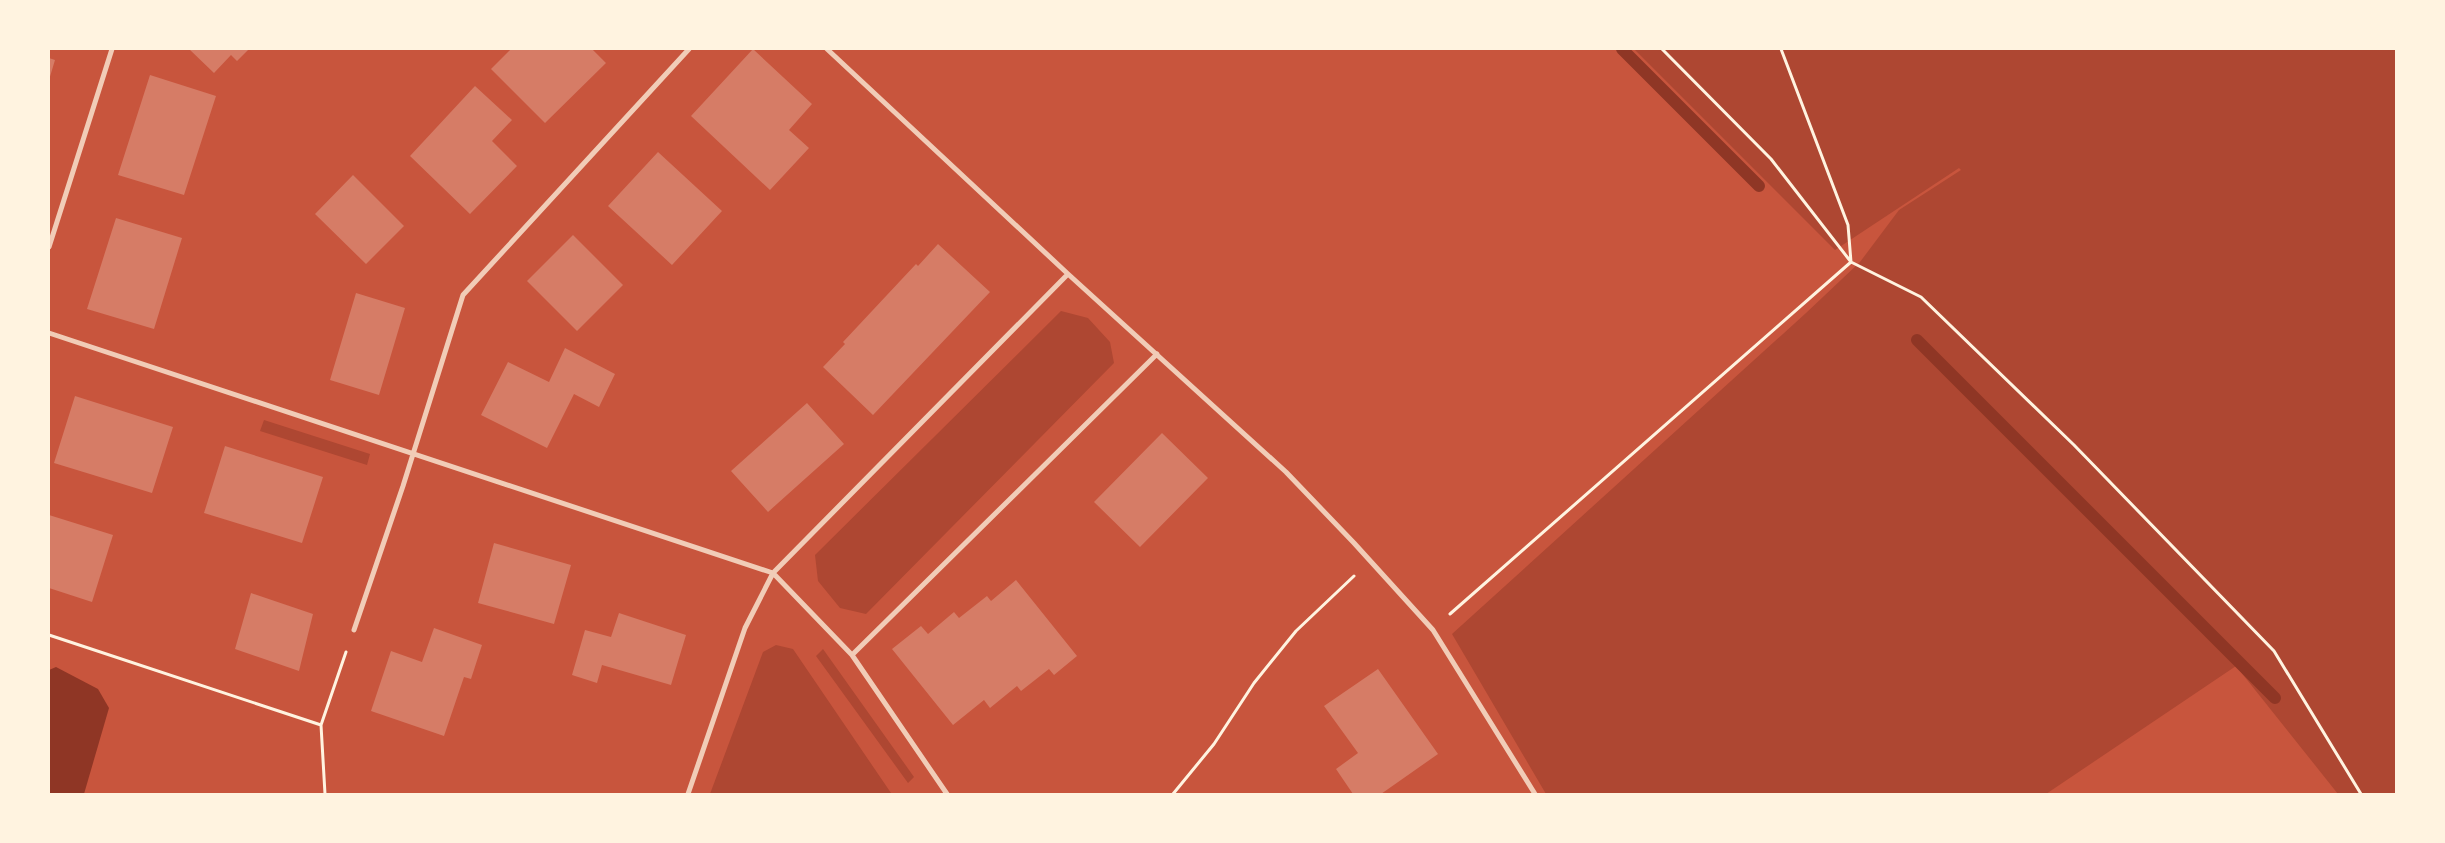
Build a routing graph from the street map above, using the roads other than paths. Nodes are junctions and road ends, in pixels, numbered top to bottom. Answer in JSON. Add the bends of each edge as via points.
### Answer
{"nodes":[{"id":1,"x":112,"y":49,"type":"edge"},
{"id":2,"x":689,"y":49,"type":"edge"},
{"id":3,"x":827,"y":49,"type":"edge"},
{"id":4,"x":49,"y":247,"type":"edge"},
{"id":5,"x":1068,"y":274,"type":"junction"},
{"id":6,"x":49,"y":333,"type":"edge"},
{"id":7,"x":1157,"y":354,"type":"junction"},
{"id":8,"x":412,"y":454,"type":"junction"},
{"id":9,"x":773,"y":573,"type":"junction"},
{"id":10,"x":354,"y":630,"type":"road end"},
{"id":11,"x":852,"y":655,"type":"junction"},
{"id":12,"x":688,"y":794,"type":"edge"},
{"id":13,"x":947,"y":794,"type":"edge"},
{"id":14,"x":1535,"y":794,"type":"edge"}],
"edges":[{"from":1,"to":4,"type":"street"},
{"from":2,"to":8,"type":"street","via":[[463,295]]},
{"from":3,"to":5,"type":"street"},
{"from":5,"to":7,"type":"street"},
{"from":5,"to":9,"type":"street"},
{"from":6,"to":8,"type":"street"},
{"from":7,"to":11,"type":"street"},
{"from":7,"to":14,"type":"street","via":[[1286,472],[1433,630]]},
{"from":8,"to":9,"type":"street"},
{"from":8,"to":10,"type":"street"},
{"from":9,"to":11,"type":"street"},
{"from":9,"to":12,"type":"street","via":[[745,628]]},
{"from":11,"to":13,"type":"street"}]}
